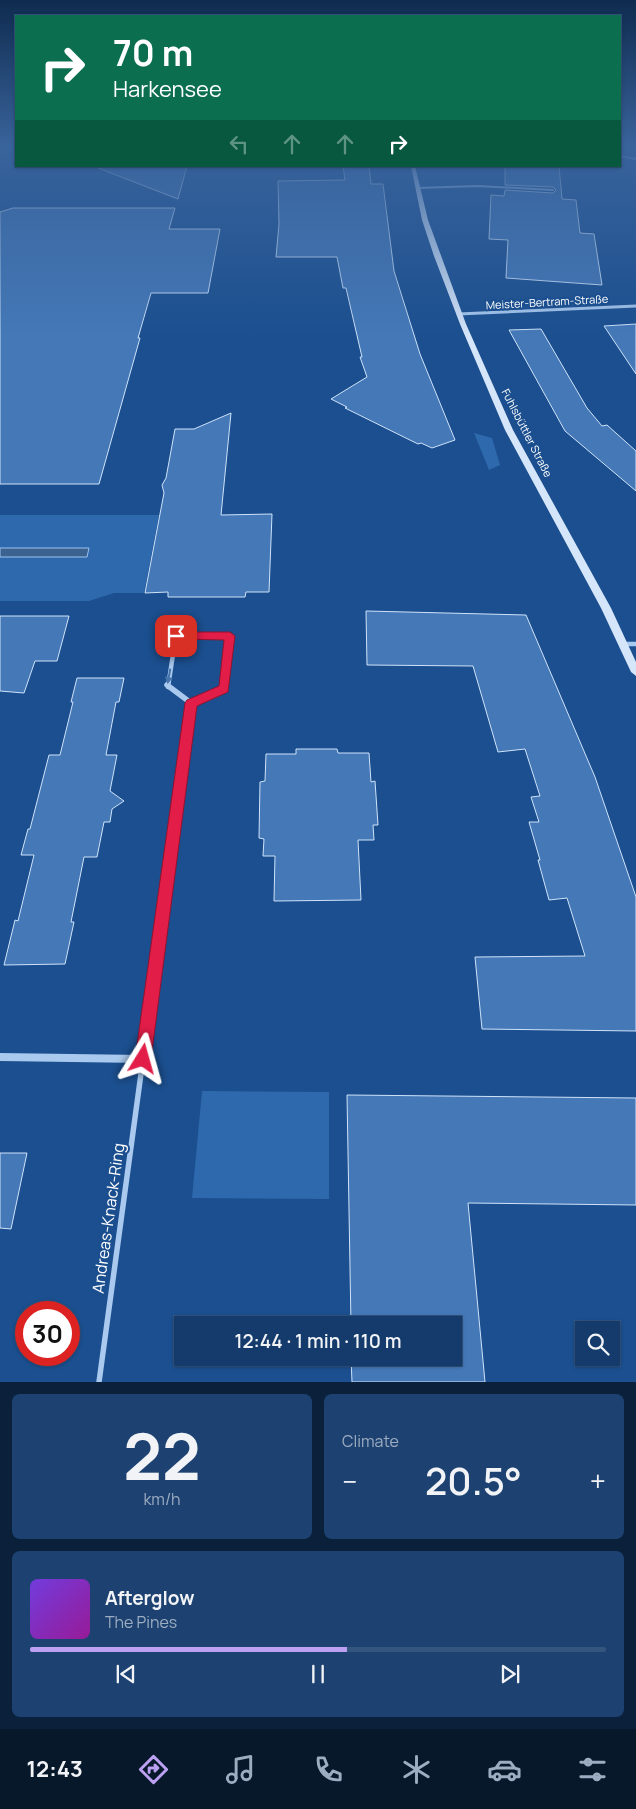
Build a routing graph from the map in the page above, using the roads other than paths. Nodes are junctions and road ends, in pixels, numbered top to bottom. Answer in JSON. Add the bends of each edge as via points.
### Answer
{"nodes":[{"id":1,"x":422,"y":209,"type":"edge"},
{"id":2,"x":636,"y":306,"type":"edge"},
{"id":3,"x":458,"y":314,"type":"junction"},
{"id":4,"x":624,"y":644,"type":"junction"},
{"id":5,"x":636,"y":644,"type":"edge"},
{"id":6,"x":636,"y":672,"type":"edge"},
{"id":7,"x":191,"y":703,"type":"junction"},
{"id":8,"x":0,"y":1057,"type":"edge"},
{"id":9,"x":143,"y":1059,"type":"junction"},
{"id":10,"x":99,"y":1382,"type":"edge"}],
"edges":[{"from":1,"to":3,"type":"main road","name":"Fuhlsbüttler Straße"},
{"from":2,"to":3,"type":"street","name":"Meister-Bertram-Straße"},
{"from":3,"to":4,"type":"main road","name":"Fuhlsbüttler Straße","via":[[509,430]]},
{"from":4,"to":5,"type":"street"},
{"from":4,"to":6,"type":"main road","name":"Fuhlsbüttler Straße"},
{"from":7,"to":7,"type":"street","one_way":true,"via":[[224,688],[230,636],[176,636],[167,686]]},
{"from":7,"to":9,"type":"street"},
{"from":8,"to":9,"type":"street"},
{"from":9,"to":10,"type":"lane","name":"Andreas-Knack-Ring"}]}
